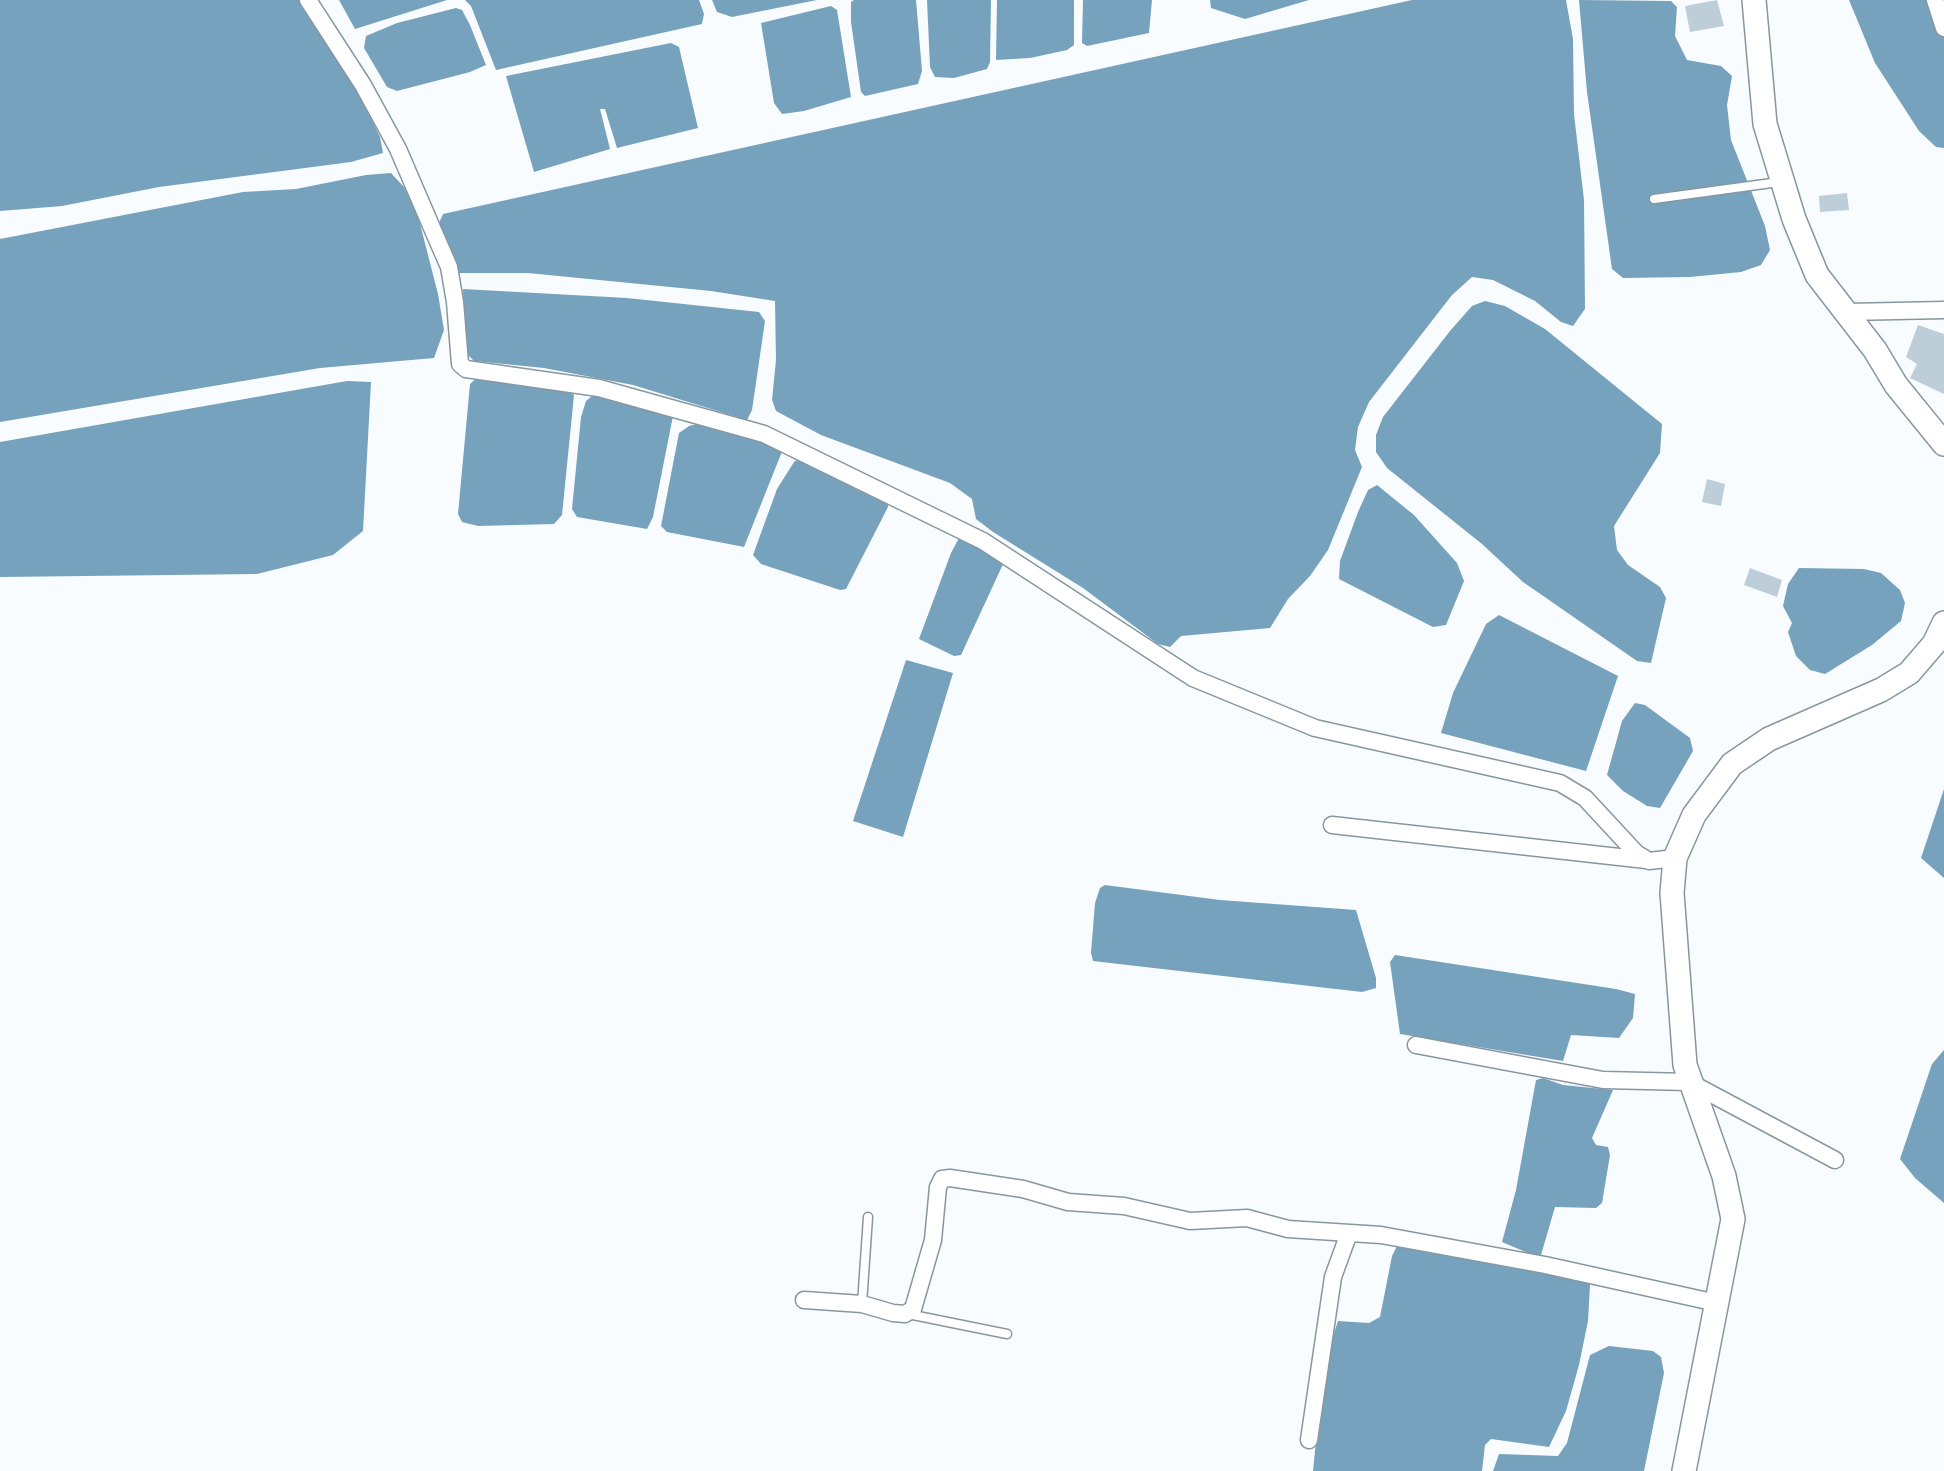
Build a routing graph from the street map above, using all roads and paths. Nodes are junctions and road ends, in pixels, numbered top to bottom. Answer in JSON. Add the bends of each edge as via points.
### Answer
{"nodes":[{"id":1,"x":308,"y":0,"type":"edge"},
{"id":2,"x":1754,"y":0,"type":"edge"},
{"id":3,"x":1935,"y":0,"type":"edge"},
{"id":4,"x":1944,"y":29,"type":"edge"},
{"id":5,"x":1782,"y":182,"type":"junction"},
{"id":6,"x":1654,"y":199,"type":"dead end"},
{"id":7,"x":1944,"y":310,"type":"edge"},
{"id":8,"x":1847,"y":312,"type":"junction"},
{"id":9,"x":1944,"y":444,"type":"edge"},
{"id":10,"x":1944,"y":623,"type":"edge"},
{"id":11,"x":1332,"y":825,"type":"dead end"},
{"id":12,"x":1675,"y":858,"type":"junction"},
{"id":13,"x":1649,"y":861,"type":"junction"},
{"id":14,"x":1416,"y":1045,"type":"dead end"},
{"id":15,"x":1689,"y":1082,"type":"junction"},
{"id":16,"x":1835,"y":1160,"type":"dead end"},
{"id":17,"x":868,"y":1217,"type":"dead end"},
{"id":18,"x":1349,"y":1233,"type":"junction"},
{"id":19,"x":804,"y":1300,"type":"dead end"},
{"id":20,"x":1717,"y":1303,"type":"junction"},
{"id":21,"x":862,"y":1304,"type":"junction"},
{"id":22,"x":905,"y":1314,"type":"junction"},
{"id":23,"x":1007,"y":1334,"type":"dead end"},
{"id":24,"x":1309,"y":1440,"type":"dead end"},
{"id":25,"x":1684,"y":1471,"type":"edge"}],
"edges":[{"from":1,"to":13,"type":"street","via":[[380,117],[449,267],[460,364],[466,369],[599,388],[764,434],[984,541],[1193,678],[1315,729],[1573,788]]},
{"from":2,"to":5,"type":"main road","via":[[1765,124]]},
{"from":3,"to":4,"type":"street"},
{"from":5,"to":6,"type":"lane"},
{"from":5,"to":8,"type":"main road","via":[[1817,275]]},
{"from":7,"to":8,"type":"street"},
{"from":8,"to":9,"type":"main road","via":[[1896,385]]},
{"from":10,"to":12,"type":"main road","via":[[1934,644],[1909,673],[1769,739],[1732,764],[1694,815]]},
{"from":11,"to":13,"type":"street"},
{"from":12,"to":13,"type":"street"},
{"from":12,"to":15,"type":"main road","via":[[1672,893]]},
{"from":14,"to":15,"type":"street","via":[[1604,1080]]},
{"from":15,"to":16,"type":"street"},
{"from":15,"to":20,"type":"main road","via":[[1731,1199],[1733,1219]]},
{"from":17,"to":21,"type":"lane"},
{"from":18,"to":20,"type":"street","via":[[1545,1265]]},
{"from":18,"to":22,"type":"street","via":[[1288,1229],[1247,1218],[1190,1221],[1124,1206],[1068,1202],[1023,1189],[942,1179],[929,1258],[913,1309]]},
{"from":18,"to":24,"type":"street","via":[[1334,1277]]},
{"from":19,"to":21,"type":"street"},
{"from":20,"to":25,"type":"main road"},
{"from":21,"to":22,"type":"street"},
{"from":22,"to":23,"type":"lane"}]}
